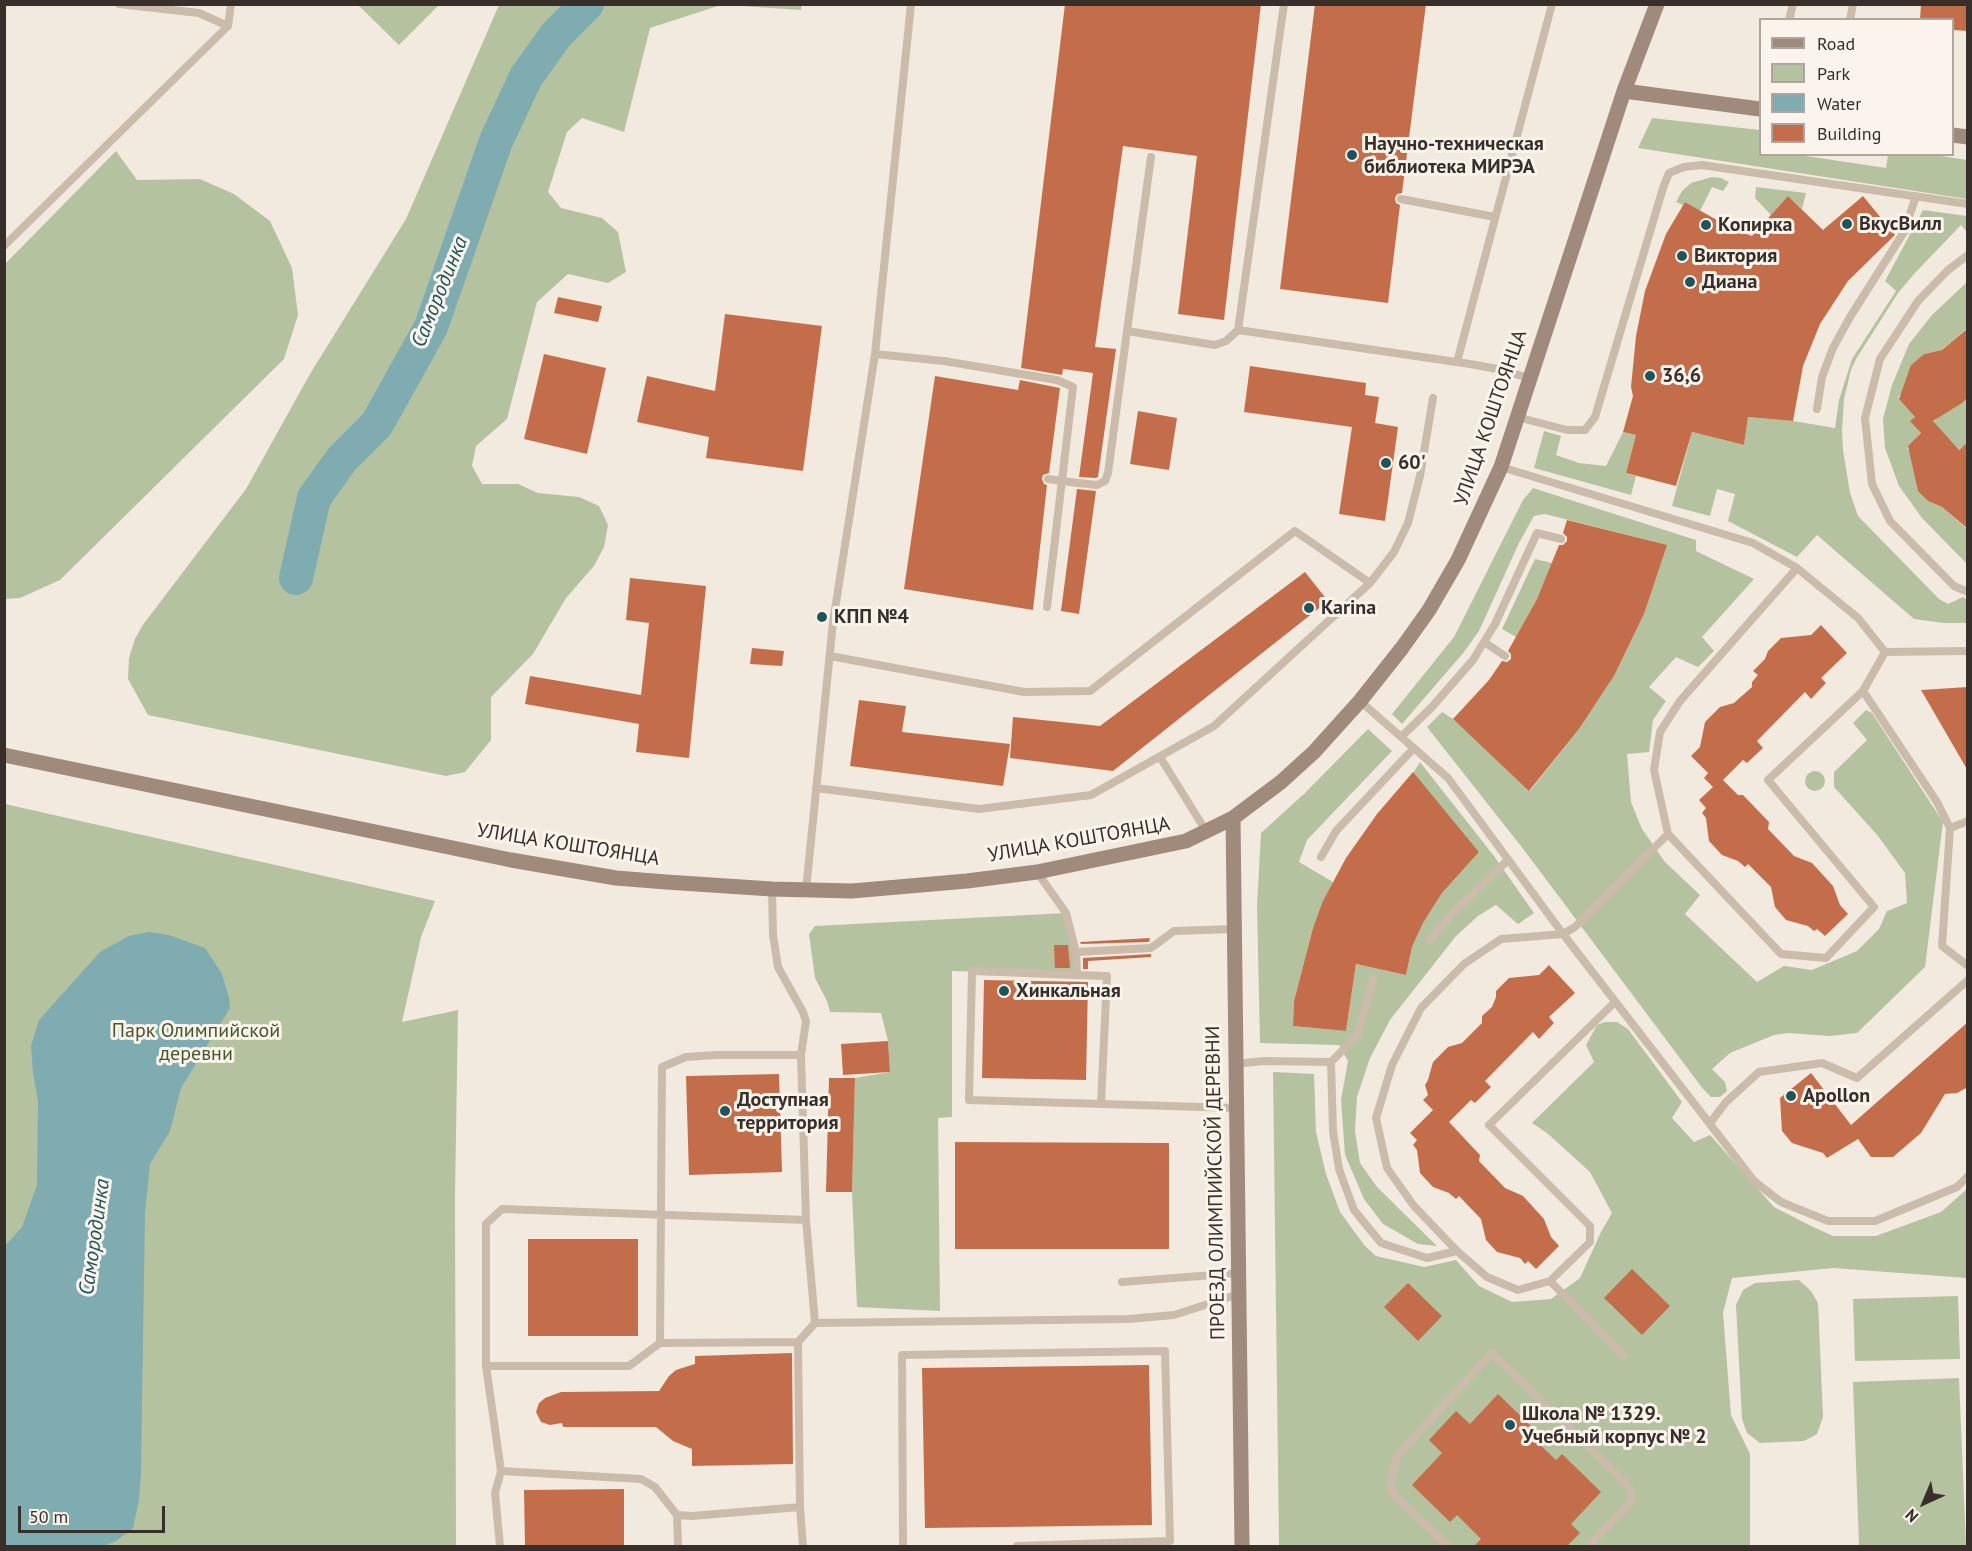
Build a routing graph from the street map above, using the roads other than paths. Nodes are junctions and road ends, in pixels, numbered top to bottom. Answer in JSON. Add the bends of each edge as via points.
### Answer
{"nodes":[{"id":1,"x":119,"y":4,"type":"edge"},
{"id":2,"x":231,"y":4,"type":"edge"},
{"id":3,"x":911,"y":4,"type":"edge"},
{"id":4,"x":1284,"y":4,"type":"edge"},
{"id":5,"x":1552,"y":4,"type":"edge"},
{"id":6,"x":1657,"y":4,"type":"edge"},
{"id":7,"x":228,"y":26,"type":"junction"},
{"id":8,"x":1624,"y":91,"type":"junction"},
{"id":9,"x":1759,"y":108,"type":"edge"},
{"id":10,"x":1151,"y":157,"type":"dead end"},
{"id":11,"x":1916,"y":196,"type":"junction"},
{"id":12,"x":1401,"y":199,"type":"dead end"},
{"id":13,"x":1968,"y":204,"type":"edge"},
{"id":14,"x":1495,"y":217,"type":"junction"},
{"id":15,"x":4,"y":246,"type":"edge"},
{"id":16,"x":1968,"y":255,"type":"edge"},
{"id":17,"x":1238,"y":330,"type":"junction"},
{"id":18,"x":1127,"y":331,"type":"junction"},
{"id":19,"x":874,"y":354,"type":"junction"},
{"id":20,"x":1457,"y":362,"type":"junction"},
{"id":21,"x":1529,"y":378,"type":"junction"},
{"id":22,"x":1433,"y":398,"type":"dead end"},
{"id":23,"x":1817,"y":409,"type":"dead end"},
{"id":24,"x":1517,"y":417,"type":"junction"},
{"id":25,"x":1501,"y":467,"type":"junction"},
{"id":26,"x":1048,"y":479,"type":"dead end"},
{"id":27,"x":1561,"y":539,"type":"dead end"},
{"id":28,"x":1797,"y":568,"type":"junction"},
{"id":29,"x":1370,"y":583,"type":"junction"},
{"id":30,"x":1968,"y":592,"type":"edge"},
{"id":31,"x":1047,"y":607,"type":"dead end"},
{"id":32,"x":1484,"y":642,"type":"junction"},
{"id":33,"x":1968,"y":651,"type":"edge"},
{"id":34,"x":1885,"y":652,"type":"junction"},
{"id":35,"x":830,"y":656,"type":"junction"},
{"id":36,"x":1505,"y":656,"type":"dead end"},
{"id":37,"x":1863,"y":691,"type":"junction"},
{"id":38,"x":1360,"y":701,"type":"junction"},
{"id":39,"x":1401,"y":737,"type":"junction"},
{"id":40,"x":1413,"y":748,"type":"junction"},
{"id":41,"x":4,"y":755,"type":"edge"},
{"id":42,"x":1160,"y":757,"type":"junction"},
{"id":43,"x":816,"y":788,"type":"junction"},
{"id":44,"x":1233,"y":818,"type":"junction"},
{"id":45,"x":1968,"y":821,"type":"edge"},
{"id":46,"x":1950,"y":828,"type":"junction"},
{"id":47,"x":1206,"y":831,"type":"junction"},
{"id":48,"x":1668,"y":834,"type":"junction"},
{"id":49,"x":1321,"y":857,"type":"dead end"},
{"id":50,"x":1508,"y":860,"type":"junction"},
{"id":51,"x":1037,"y":872,"type":"junction"},
{"id":52,"x":772,"y":890,"type":"junction"},
{"id":53,"x":806,"y":890,"type":"junction"},
{"id":54,"x":1233,"y":929,"type":"junction"},
{"id":55,"x":1563,"y":934,"type":"junction"},
{"id":56,"x":1429,"y":941,"type":"dead end"},
{"id":57,"x":1076,"y":952,"type":"junction"},
{"id":58,"x":1968,"y":966,"type":"edge"},
{"id":59,"x":1077,"y":975,"type":"junction"},
{"id":60,"x":1373,"y":979,"type":"dead end"},
{"id":61,"x":1968,"y":980,"type":"edge"},
{"id":62,"x":1615,"y":1002,"type":"junction"},
{"id":63,"x":801,"y":1055,"type":"junction"},
{"id":64,"x":1331,"y":1062,"type":"junction"},
{"id":65,"x":1235,"y":1064,"type":"junction"},
{"id":66,"x":1101,"y":1104,"type":"junction"},
{"id":67,"x":1236,"y":1108,"type":"junction"},
{"id":68,"x":1710,"y":1123,"type":"junction"},
{"id":69,"x":1968,"y":1176,"type":"edge"},
{"id":70,"x":662,"y":1215,"type":"junction"},
{"id":71,"x":806,"y":1220,"type":"junction"},
{"id":72,"x":1457,"y":1251,"type":"junction"},
{"id":73,"x":1239,"y":1273,"type":"junction"},
{"id":74,"x":1550,"y":1281,"type":"junction"},
{"id":75,"x":1122,"y":1282,"type":"dead end"},
{"id":76,"x":1239,"y":1294,"type":"junction"},
{"id":77,"x":815,"y":1323,"type":"junction"},
{"id":78,"x":798,"y":1342,"type":"junction"},
{"id":79,"x":660,"y":1343,"type":"junction"},
{"id":80,"x":1624,"y":1356,"type":"dead end"},
{"id":81,"x":486,"y":1366,"type":"junction"},
{"id":82,"x":501,"y":1471,"type":"junction"},
{"id":83,"x":800,"y":1506,"type":"junction"},
{"id":84,"x":677,"y":1515,"type":"junction"},
{"id":85,"x":500,"y":1546,"type":"edge"},
{"id":86,"x":678,"y":1546,"type":"edge"},
{"id":87,"x":803,"y":1546,"type":"edge"},
{"id":88,"x":903,"y":1546,"type":"edge"},
{"id":89,"x":1017,"y":1546,"type":"edge"},
{"id":90,"x":1242,"y":1546,"type":"edge"},
{"id":91,"x":1448,"y":1546,"type":"edge"},
{"id":92,"x":1589,"y":1546,"type":"edge"}],
"edges":[{"from":1,"to":7,"type":"lane","via":[[199,13]]},
{"from":2,"to":7,"type":"lane"},
{"from":3,"to":19,"type":"lane"},
{"from":4,"to":17,"type":"lane"},
{"from":5,"to":14,"type":"lane"},
{"from":6,"to":8,"type":"street","name":"УЛИЦА КОШТОЯНЦА"},
{"from":7,"to":15,"type":"lane"},
{"from":8,"to":9,"type":"street"},
{"from":8,"to":21,"type":"street","name":"УЛИЦА КОШТОЯНЦА"},
{"from":10,"to":18,"type":"lane"},
{"from":11,"to":13,"type":"lane"},
{"from":11,"to":23,"type":"lane","via":[[1904,232],[1833,348],[1822,377]]},
{"from":11,"to":24,"type":"lane","via":[[1702,165],[1669,173],[1595,417],[1586,430],[1567,430]]},
{"from":12,"to":14,"type":"lane"},
{"from":14,"to":20,"type":"lane"},
{"from":16,"to":30,"type":"lane","via":[[1918,301],[1880,359],[1865,418],[1872,484],[1890,521],[1954,586]]},
{"from":17,"to":18,"type":"lane","via":[[1215,345]]},
{"from":17,"to":20,"type":"lane"},
{"from":18,"to":26,"type":"lane","bridge":true,"via":[[1105,481],[1097,485]]},
{"from":19,"to":31,"type":"lane","via":[[955,363],[1057,380],[1073,387]]},
{"from":19,"to":35,"type":"lane"},
{"from":20,"to":21,"type":"lane"},
{"from":21,"to":24,"type":"street","name":"УЛИЦА КОШТОЯНЦА"},
{"from":22,"to":29,"type":"lane","via":[[1408,523],[1394,552]]},
{"from":24,"to":25,"type":"street","name":"УЛИЦА КОШТОЯНЦА"},
{"from":25,"to":28,"type":"lane","via":[[1753,543]]},
{"from":25,"to":38,"type":"street","name":"УЛИЦА КОШТОЯНЦА","via":[[1458,560],[1429,610]]},
{"from":27,"to":32,"type":"lane","via":[[1537,533]]},
{"from":28,"to":34,"type":"lane","via":[[1858,618]]},
{"from":28,"to":48,"type":"lane","via":[[1680,700],[1660,732],[1653,770]]},
{"from":29,"to":35,"type":"lane","via":[[1295,531],[1090,692],[1024,692]]},
{"from":29,"to":42,"type":"lane","via":[[1214,726]]},
{"from":32,"to":36,"type":"lane"},
{"from":32,"to":39,"type":"lane","via":[[1473,660]]},
{"from":33,"to":34,"type":"lane"},
{"from":34,"to":37,"type":"lane"},
{"from":35,"to":43,"type":"lane"},
{"from":37,"to":46,"type":"lane"},
{"from":37,"to":48,"type":"lane","via":[[1768,780],[1874,908],[1826,958],[1781,954]]},
{"from":38,"to":39,"type":"lane"},
{"from":38,"to":44,"type":"street","name":"УЛИЦА КОШТОЯНЦА","via":[[1308,758]]},
{"from":39,"to":40,"type":"lane"},
{"from":40,"to":49,"type":"lane","via":[[1336,831]]},
{"from":40,"to":50,"type":"lane","via":[[1448,778]]},
{"from":41,"to":52,"type":"street","name":"УЛИЦА КОШТОЯНЦА","via":[[574,872]]},
{"from":42,"to":43,"type":"lane","via":[[1091,795],[979,809]]},
{"from":42,"to":47,"type":"lane"},
{"from":43,"to":53,"type":"lane"},
{"from":44,"to":47,"type":"street","name":"УЛИЦА КОШТОЯНЦА"},
{"from":44,"to":54,"type":"street","name":"ПРОЕЗД ОЛИМПИЙСКОЙ ДЕРЕВНИ"},
{"from":45,"to":46,"type":"lane"},
{"from":46,"to":58,"type":"lane","via":[[1942,946]]},
{"from":47,"to":51,"type":"street","name":"УЛИЦА КОШТОЯНЦА","via":[[1186,841]]},
{"from":48,"to":55,"type":"lane","via":[[1575,927]]},
{"from":50,"to":55,"type":"lane"},
{"from":50,"to":56,"type":"lane"},
{"from":51,"to":53,"type":"street","name":"УЛИЦА КОШТОЯНЦА","via":[[852,891]]},
{"from":51,"to":57,"type":"lane","via":[[1066,913]]},
{"from":52,"to":53,"type":"street","name":"УЛИЦА КОШТОЯНЦА"},
{"from":52,"to":63,"type":"lane","via":[[778,967],[806,1021]]},
{"from":54,"to":57,"type":"lane","via":[[1174,931],[1151,948]]},
{"from":54,"to":65,"type":"street","name":"ПРОЕЗД ОЛИМПИЙСКОЙ ДЕРЕВНИ"},
{"from":55,"to":62,"type":"lane"},
{"from":55,"to":72,"type":"lane","via":[[1501,939],[1464,964],[1421,1008],[1392,1065],[1376,1118],[1388,1168],[1414,1206]]},
{"from":57,"to":59,"type":"lane"},
{"from":59,"to":66,"type":"lane","via":[[1107,975]]},
{"from":59,"to":66,"type":"lane","via":[[972,971],[969,1100]]},
{"from":60,"to":64,"type":"lane","via":[[1357,1036]]},
{"from":61,"to":68,"type":"lane","via":[[1857,1078],[1822,1063],[1759,1072],[1726,1102]]},
{"from":62,"to":68,"type":"lane"},
{"from":62,"to":74,"type":"lane","via":[[1489,1125],[1590,1226],[1590,1242]]},
{"from":63,"to":70,"type":"lane","via":[[686,1057],[662,1067]]},
{"from":63,"to":71,"type":"lane"},
{"from":64,"to":65,"type":"lane"},
{"from":64,"to":72,"type":"lane","via":[[1338,1169],[1354,1210],[1381,1243],[1427,1257]]},
{"from":65,"to":67,"type":"street","name":"ПРОЕЗД ОЛИМПИЙСКОЙ ДЕРЕВНИ"},
{"from":66,"to":67,"type":"lane"},
{"from":67,"to":73,"type":"street","name":"ПРОЕЗД ОЛИМПИЙСКОЙ ДЕРЕВНИ"},
{"from":68,"to":69,"type":"lane","via":[[1754,1181],[1781,1202],[1828,1221],[1875,1221],[1957,1187]]},
{"from":70,"to":71,"type":"lane"},
{"from":70,"to":79,"type":"lane"},
{"from":70,"to":81,"type":"lane","via":[[502,1209],[486,1224]]},
{"from":71,"to":77,"type":"lane"},
{"from":72,"to":74,"type":"lane","via":[[1487,1277],[1518,1290]]},
{"from":73,"to":75,"type":"lane"},
{"from":73,"to":76,"type":"street","name":"ПРОЕЗД ОЛИМПИЙСКОЙ ДЕРЕВНИ"},
{"from":74,"to":80,"type":"lane"},
{"from":76,"to":77,"type":"lane","via":[[1174,1315],[1128,1319]]},
{"from":76,"to":90,"type":"street","name":"ПРОЕЗД ОЛИМПИЙСКОЙ ДЕРЕВНИ"},
{"from":77,"to":78,"type":"lane"},
{"from":78,"to":79,"type":"lane"},
{"from":78,"to":83,"type":"lane"},
{"from":79,"to":81,"type":"lane","via":[[629,1366]]},
{"from":81,"to":82,"type":"lane"},
{"from":82,"to":84,"type":"lane","via":[[641,1479],[655,1487]]},
{"from":82,"to":85,"type":"lane","via":[[495,1493]]},
{"from":83,"to":84,"type":"lane"},
{"from":83,"to":87,"type":"lane"},
{"from":84,"to":86,"type":"lane"},
{"from":88,"to":89,"type":"lane","via":[[902,1355],[1165,1351],[1170,1541]]},
{"from":91,"to":92,"type":"lane","via":[[1390,1487],[1397,1456],[1492,1353],[1629,1486],[1632,1501]]}]}
